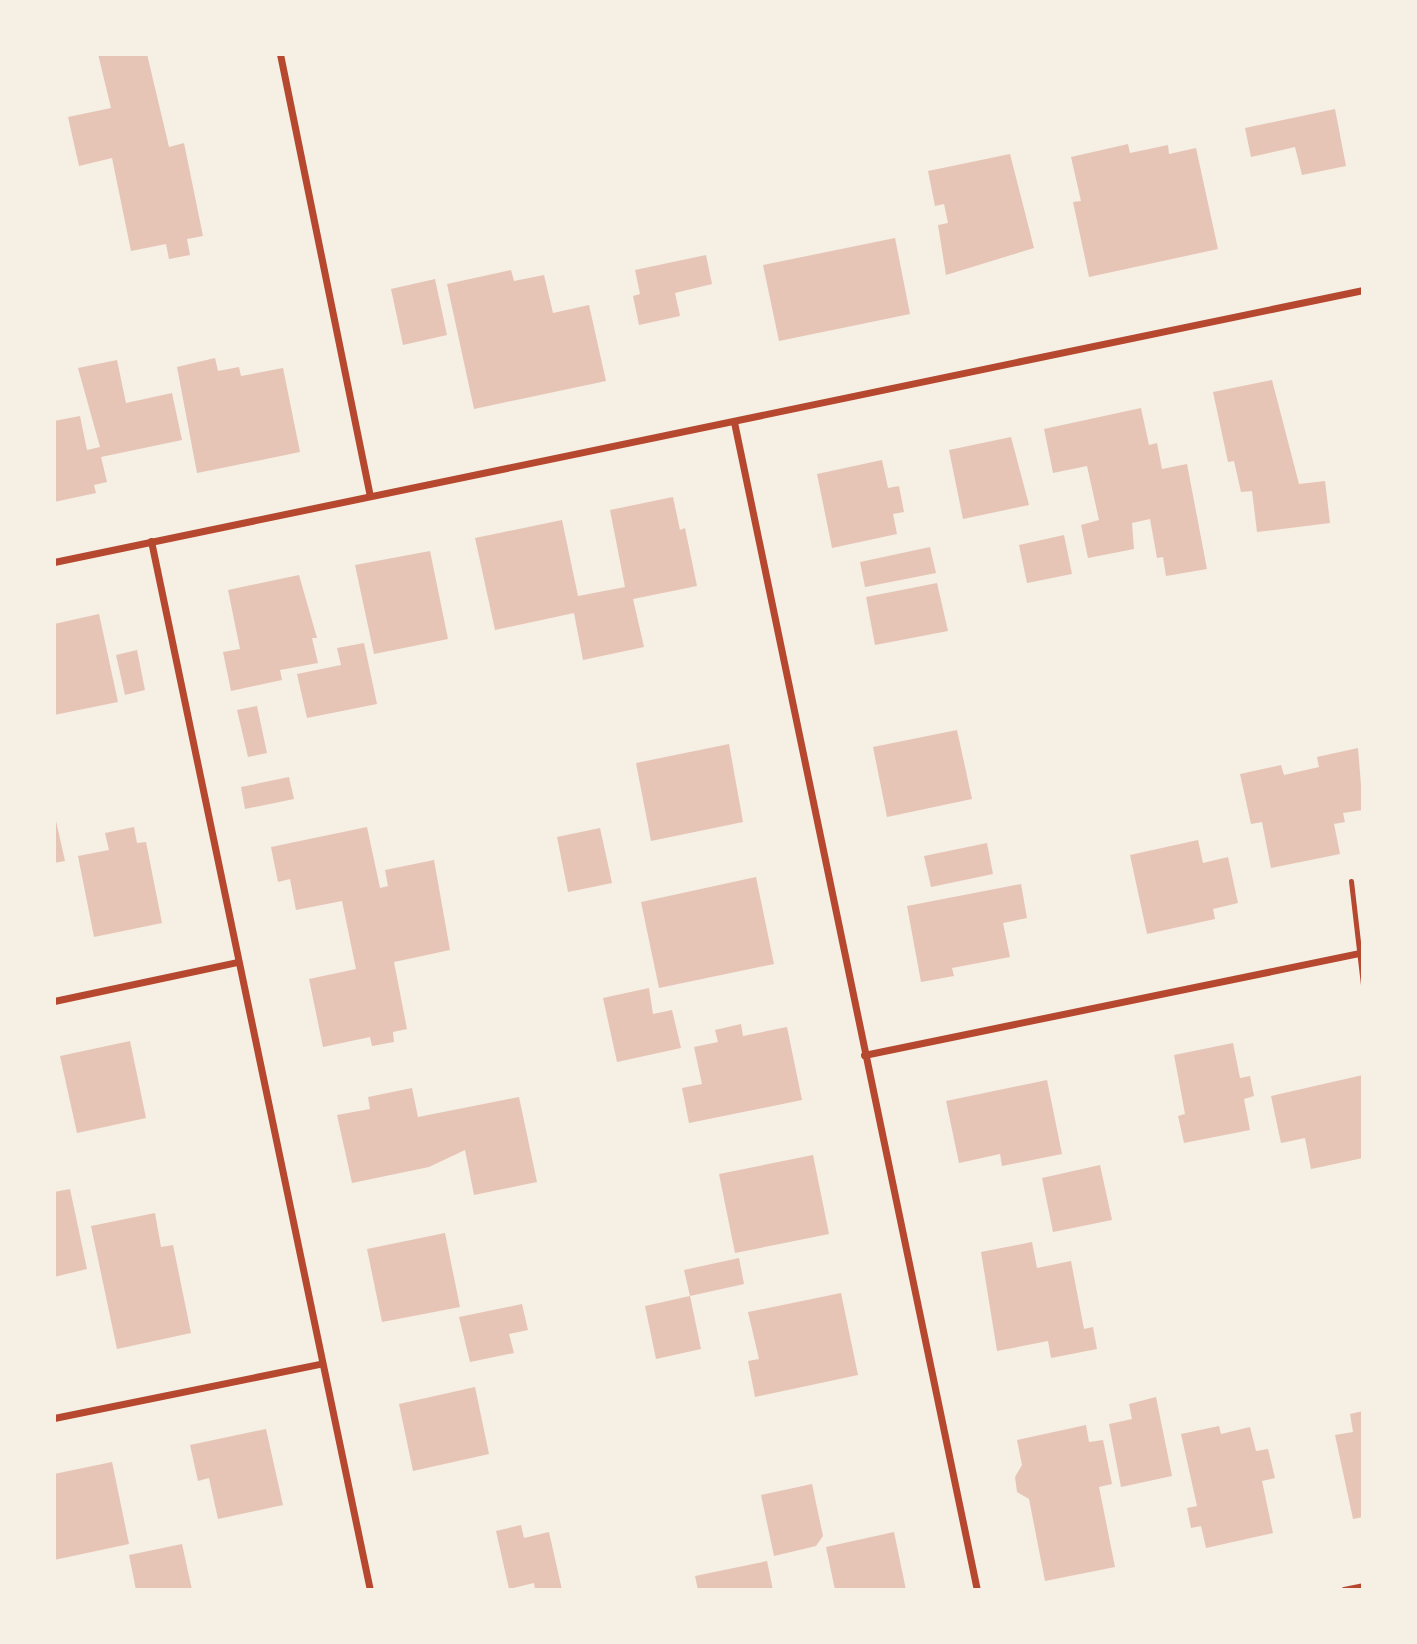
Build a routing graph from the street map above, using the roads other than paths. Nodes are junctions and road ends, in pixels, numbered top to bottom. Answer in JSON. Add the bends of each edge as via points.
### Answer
{"nodes":[{"id":1,"x":279,"y":54,"type":"edge"},
{"id":2,"x":1363,"y":290,"type":"edge"},
{"id":3,"x":734,"y":422,"type":"junction"},
{"id":4,"x":370,"y":496,"type":"junction"},
{"id":5,"x":151,"y":541,"type":"junction"},
{"id":6,"x":54,"y":562,"type":"edge"},
{"id":7,"x":1351,"y":881,"type":"dead end"},
{"id":8,"x":1359,"y":953,"type":"junction"},
{"id":9,"x":238,"y":962,"type":"junction"},
{"id":10,"x":1363,"y":985,"type":"edge"},
{"id":11,"x":54,"y":1000,"type":"edge"},
{"id":12,"x":864,"y":1055,"type":"junction"},
{"id":13,"x":319,"y":1364,"type":"junction"},
{"id":14,"x":54,"y":1418,"type":"edge"},
{"id":15,"x":1363,"y":1586,"type":"edge"},
{"id":16,"x":370,"y":1590,"type":"edge"},
{"id":17,"x":977,"y":1590,"type":"edge"},
{"id":18,"x":1344,"y":1590,"type":"edge"}],
"edges":[{"from":1,"to":4,"type":"street"},
{"from":2,"to":3,"type":"street"},
{"from":3,"to":4,"type":"street"},
{"from":3,"to":12,"type":"street"},
{"from":4,"to":5,"type":"street"},
{"from":5,"to":6,"type":"street"},
{"from":5,"to":9,"type":"street"},
{"from":7,"to":8,"type":"lane"},
{"from":8,"to":10,"type":"lane"},
{"from":8,"to":12,"type":"street"},
{"from":9,"to":11,"type":"street"},
{"from":9,"to":13,"type":"street"},
{"from":12,"to":17,"type":"street"},
{"from":13,"to":14,"type":"street"},
{"from":13,"to":16,"type":"street"},
{"from":15,"to":18,"type":"street"}]}
